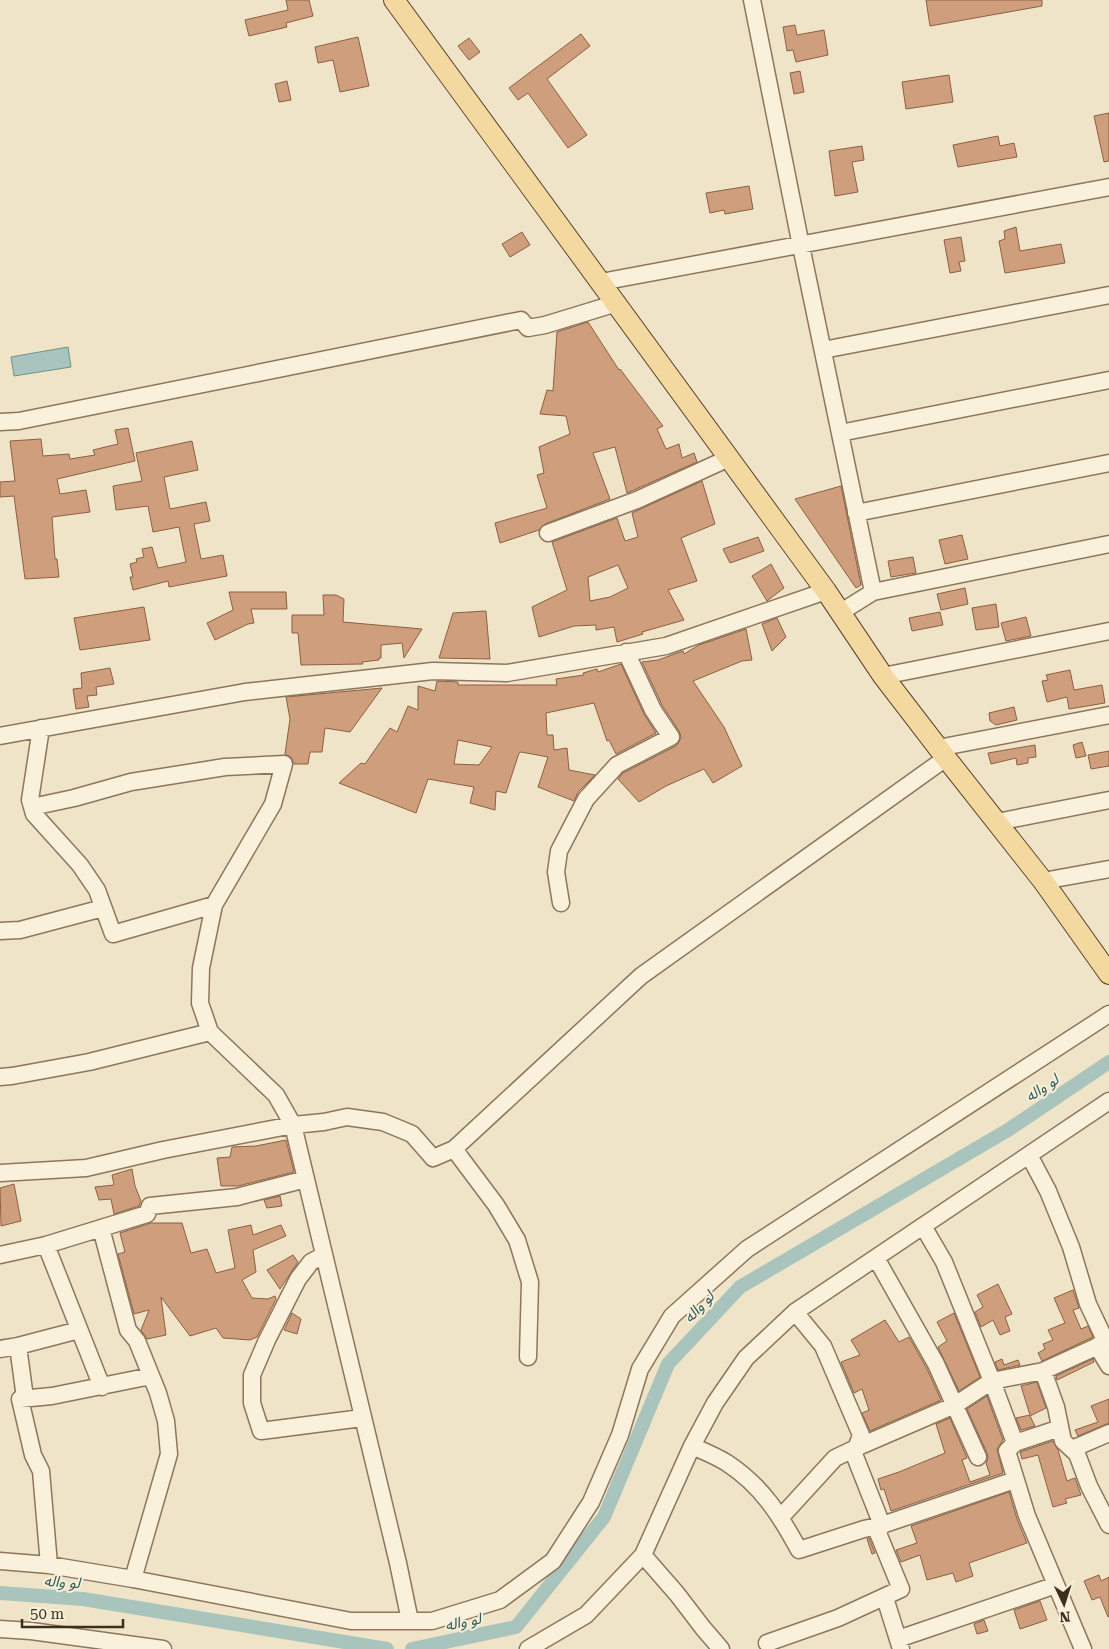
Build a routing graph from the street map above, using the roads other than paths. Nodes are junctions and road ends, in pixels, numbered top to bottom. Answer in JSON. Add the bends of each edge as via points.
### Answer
{"nodes":[{"id":1,"x":394,"y":0,"type":"edge"},
{"id":2,"x":752,"y":0,"type":"edge"},
{"id":3,"x":1109,"y":187,"type":"edge"},
{"id":4,"x":801,"y":246,"type":"junction"},
{"id":5,"x":601,"y":282,"type":"junction"},
{"id":6,"x":1109,"y":295,"type":"edge"},
{"id":7,"x":617,"y":303,"type":"junction"},
{"id":8,"x":823,"y":350,"type":"junction"},
{"id":9,"x":1109,"y":380,"type":"edge"},
{"id":10,"x":0,"y":422,"type":"edge"},
{"id":11,"x":840,"y":433,"type":"junction"},
{"id":12,"x":729,"y":458,"type":"junction"},
{"id":13,"x":1109,"y":463,"type":"edge"},
{"id":14,"x":856,"y":513,"type":"junction"},
{"id":15,"x":548,"y":533,"type":"dead end"},
{"id":16,"x":1109,"y":544,"type":"edge"},
{"id":17,"x":826,"y":591,"type":"junction"},
{"id":18,"x":873,"y":592,"type":"junction"},
{"id":19,"x":841,"y":612,"type":"junction"},
{"id":20,"x":1109,"y":632,"type":"edge"},
{"id":21,"x":626,"y":652,"type":"junction"},
{"id":22,"x":883,"y":676,"type":"junction"},
{"id":23,"x":1109,"y":715,"type":"edge"},
{"id":24,"x":41,"y":728,"type":"junction"},
{"id":25,"x":0,"y":736,"type":"edge"},
{"id":26,"x":942,"y":753,"type":"junction"},
{"id":27,"x":1109,"y":800,"type":"edge"},
{"id":28,"x":32,"y":807,"type":"junction"},
{"id":29,"x":997,"y":822,"type":"junction"},
{"id":30,"x":1109,"y":869,"type":"edge"},
{"id":31,"x":1043,"y":881,"type":"junction"},
{"id":32,"x":561,"y":903,"type":"dead end"},
{"id":33,"x":214,"y":905,"type":"junction"},
{"id":34,"x":103,"y":908,"type":"junction"},
{"id":35,"x":0,"y":931,"type":"edge"},
{"id":36,"x":1109,"y":974,"type":"edge"},
{"id":37,"x":1109,"y":1014,"type":"edge"},
{"id":38,"x":210,"y":1032,"type":"junction"},
{"id":39,"x":0,"y":1076,"type":"edge"},
{"id":40,"x":1109,"y":1101,"type":"edge"},
{"id":41,"x":300,"y":1125,"type":"junction"},
{"id":42,"x":454,"y":1149,"type":"junction"},
{"id":43,"x":1029,"y":1155,"type":"junction"},
{"id":44,"x":0,"y":1173,"type":"edge"},
{"id":45,"x":306,"y":1179,"type":"junction"},
{"id":46,"x":923,"y":1226,"type":"junction"},
{"id":47,"x":101,"y":1228,"type":"junction"},
{"id":48,"x":46,"y":1245,"type":"junction"},
{"id":49,"x":0,"y":1255,"type":"edge"},
{"id":50,"x":324,"y":1255,"type":"junction"},
{"id":51,"x":876,"y":1258,"type":"junction"},
{"id":52,"x":795,"y":1312,"type":"junction"},
{"id":53,"x":80,"y":1330,"type":"junction"},
{"id":54,"x":1104,"y":1343,"type":"edge"},
{"id":55,"x":18,"y":1346,"type":"junction"},
{"id":56,"x":0,"y":1349,"type":"edge"},
{"id":57,"x":528,"y":1357,"type":"dead end"},
{"id":58,"x":1109,"y":1366,"type":"edge"},
{"id":59,"x":1043,"y":1371,"type":"junction"},
{"id":60,"x":151,"y":1376,"type":"junction"},
{"id":61,"x":992,"y":1381,"type":"junction"},
{"id":62,"x":102,"y":1387,"type":"junction"},
{"id":63,"x":25,"y":1398,"type":"junction"},
{"id":64,"x":955,"y":1405,"type":"junction"},
{"id":65,"x":362,"y":1418,"type":"junction"},
{"id":66,"x":1060,"y":1428,"type":"junction"},
{"id":67,"x":1109,"y":1433,"type":"edge"},
{"id":68,"x":1014,"y":1444,"type":"junction"},
{"id":69,"x":692,"y":1446,"type":"junction"},
{"id":70,"x":858,"y":1447,"type":"junction"},
{"id":71,"x":1072,"y":1449,"type":"junction"},
{"id":72,"x":978,"y":1457,"type":"dead end"},
{"id":73,"x":1015,"y":1480,"type":"junction"},
{"id":74,"x":1104,"y":1504,"type":"edge"},
{"id":75,"x":781,"y":1517,"type":"junction"},
{"id":76,"x":882,"y":1525,"type":"junction"},
{"id":77,"x":1109,"y":1525,"type":"edge"},
{"id":78,"x":643,"y":1555,"type":"junction"},
{"id":79,"x":0,"y":1561,"type":"edge"},
{"id":80,"x":49,"y":1565,"type":"junction"},
{"id":81,"x":133,"y":1579,"type":"junction"},
{"id":82,"x":1056,"y":1585,"type":"junction"},
{"id":83,"x":885,"y":1598,"type":"junction"},
{"id":84,"x":410,"y":1621,"type":"junction"},
{"id":85,"x":0,"y":1629,"type":"edge"},
{"id":86,"x":767,"y":1643,"type":"dead end"},
{"id":87,"x":899,"y":1644,"type":"edge"},
{"id":88,"x":163,"y":1649,"type":"edge"},
{"id":89,"x":528,"y":1649,"type":"edge"},
{"id":90,"x":721,"y":1649,"type":"edge"},
{"id":91,"x":1083,"y":1649,"type":"edge"}],
"edges":[{"from":1,"to":5,"type":"main road"},
{"from":2,"to":4,"type":"street"},
{"from":3,"to":4,"type":"street"},
{"from":4,"to":5,"type":"street"},
{"from":4,"to":8,"type":"street"},
{"from":5,"to":7,"type":"main road"},
{"from":6,"to":8,"type":"street"},
{"from":7,"to":10,"type":"street","via":[[545,325],[528,328],[521,320]]},
{"from":7,"to":12,"type":"main road"},
{"from":8,"to":11,"type":"street"},
{"from":9,"to":11,"type":"street"},
{"from":11,"to":14,"type":"street"},
{"from":12,"to":15,"type":"street","via":[[637,500]]},
{"from":12,"to":17,"type":"main road"},
{"from":13,"to":14,"type":"street"},
{"from":14,"to":18,"type":"street"},
{"from":16,"to":18,"type":"street"},
{"from":17,"to":19,"type":"main road"},
{"from":17,"to":21,"type":"street","via":[[666,646]]},
{"from":18,"to":19,"type":"street"},
{"from":19,"to":22,"type":"main road"},
{"from":20,"to":22,"type":"street"},
{"from":21,"to":24,"type":"street","via":[[507,672],[433,671],[245,692]]},
{"from":21,"to":32,"type":"street","via":[[653,710],[671,736],[617,765],[586,799],[559,851],[556,872]]},
{"from":22,"to":26,"type":"main road"},
{"from":23,"to":26,"type":"street"},
{"from":24,"to":25,"type":"street"},
{"from":24,"to":28,"type":"street","via":[[30,800]]},
{"from":26,"to":29,"type":"main road"},
{"from":26,"to":42,"type":"street","via":[[641,976]]},
{"from":27,"to":29,"type":"street"},
{"from":28,"to":33,"type":"street","via":[[131,782],[225,767],[284,764],[273,804]]},
{"from":28,"to":34,"type":"street","via":[[34,814],[80,865]]},
{"from":29,"to":31,"type":"main road"},
{"from":30,"to":31,"type":"street"},
{"from":31,"to":36,"type":"main road"},
{"from":33,"to":34,"type":"street","via":[[113,934]]},
{"from":33,"to":38,"type":"street","via":[[201,968],[200,1002]]},
{"from":34,"to":35,"type":"street","via":[[20,930]]},
{"from":37,"to":84,"type":"street","via":[[747,1249],[672,1316],[640,1369],[620,1435],[591,1502],[553,1560],[500,1600],[432,1621]]},
{"from":38,"to":39,"type":"street","via":[[89,1062]]},
{"from":38,"to":41,"type":"street","via":[[276,1095]]},
{"from":40,"to":43,"type":"street"},
{"from":41,"to":42,"type":"street","via":[[347,1117],[383,1122],[412,1134],[433,1158]]},
{"from":41,"to":44,"type":"street","via":[[86,1168]]},
{"from":41,"to":45,"type":"street"},
{"from":42,"to":57,"type":"street","via":[[517,1240],[530,1282]]},
{"from":43,"to":46,"type":"street"},
{"from":43,"to":54,"type":"street","via":[[1071,1247]]},
{"from":45,"to":47,"type":"street","via":[[237,1197],[150,1206],[146,1214]]},
{"from":45,"to":50,"type":"street"},
{"from":46,"to":51,"type":"street"},
{"from":46,"to":61,"type":"street","via":[[944,1262]]},
{"from":47,"to":48,"type":"street"},
{"from":47,"to":60,"type":"street","via":[[128,1330],[137,1341]]},
{"from":48,"to":49,"type":"street"},
{"from":48,"to":53,"type":"street"},
{"from":50,"to":65,"type":"street"},
{"from":50,"to":65,"type":"street","via":[[311,1262],[298,1279],[267,1340],[252,1375],[252,1403],[261,1431]]},
{"from":51,"to":52,"type":"street"},
{"from":51,"to":64,"type":"street","via":[[936,1364]]},
{"from":52,"to":69,"type":"street","via":[[746,1358],[715,1403]]},
{"from":52,"to":70,"type":"street","via":[[823,1346],[861,1435]]},
{"from":53,"to":55,"type":"street"},
{"from":53,"to":62,"type":"street"},
{"from":54,"to":58,"type":"street"},
{"from":54,"to":59,"type":"street"},
{"from":55,"to":56,"type":"street"},
{"from":55,"to":63,"type":"street"},
{"from":59,"to":61,"type":"street"},
{"from":59,"to":66,"type":"street"},
{"from":60,"to":62,"type":"street"},
{"from":60,"to":81,"type":"street","via":[[166,1421],[169,1454]]},
{"from":61,"to":64,"type":"street"},
{"from":61,"to":68,"type":"street"},
{"from":62,"to":63,"type":"street"},
{"from":63,"to":80,"type":"street","via":[[20,1399],[33,1455],[41,1471]]},
{"from":64,"to":70,"type":"street"},
{"from":64,"to":72,"type":"street"},
{"from":65,"to":84,"type":"street"},
{"from":66,"to":68,"type":"street"},
{"from":66,"to":71,"type":"street","via":[[1063,1441]]},
{"from":67,"to":71,"type":"street"},
{"from":68,"to":73,"type":"street","via":[[1006,1451]]},
{"from":69,"to":75,"type":"street","via":[[725,1462],[746,1478]]},
{"from":69,"to":78,"type":"street"},
{"from":70,"to":75,"type":"street","via":[[836,1458]]},
{"from":70,"to":76,"type":"street","via":[[854,1454]]},
{"from":71,"to":74,"type":"street","via":[[1089,1486]]},
{"from":73,"to":76,"type":"street"},
{"from":73,"to":82,"type":"street"},
{"from":74,"to":77,"type":"street"},
{"from":75,"to":76,"type":"street","via":[[799,1550]]},
{"from":76,"to":83,"type":"street","via":[[878,1533],[901,1589]]},
{"from":78,"to":89,"type":"street","via":[[586,1615]]},
{"from":78,"to":90,"type":"street"},
{"from":79,"to":80,"type":"street"},
{"from":80,"to":81,"type":"street"},
{"from":81,"to":84,"type":"street","via":[[351,1621]]},
{"from":82,"to":87,"type":"street"},
{"from":82,"to":91,"type":"street"},
{"from":83,"to":86,"type":"street"},
{"from":83,"to":87,"type":"street"},
{"from":85,"to":88,"type":"street"}]}
